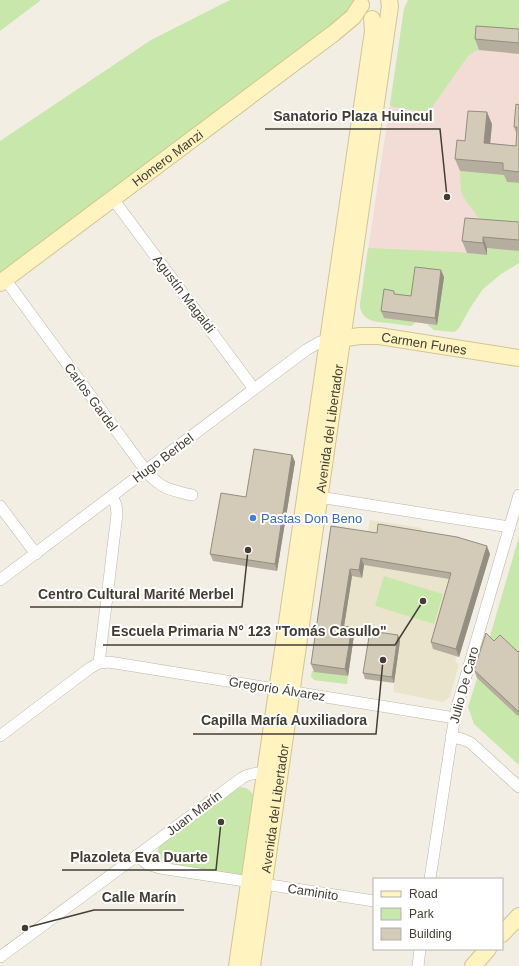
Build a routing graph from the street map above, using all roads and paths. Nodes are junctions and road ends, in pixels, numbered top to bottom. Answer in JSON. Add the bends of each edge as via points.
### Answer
{"nodes":[{"id":1,"x":361,"y":2,"type":"edge"},
{"id":2,"x":391,"y":4,"type":"edge"},
{"id":3,"x":371,"y":19,"type":"junction"},
{"id":4,"x":334,"y":33,"type":"junction"},
{"id":5,"x":113,"y":199,"type":"junction"},
{"id":6,"x":3,"y":281,"type":"edge"},
{"id":7,"x":335,"y":339,"type":"junction"},
{"id":8,"x":519,"y":358,"type":"edge"},
{"id":9,"x":254,"y":389,"type":"junction"},
{"id":10,"x":146,"y":471,"type":"junction"},
{"id":11,"x":192,"y":495,"type":"dead end"},
{"id":12,"x":519,"y":495,"type":"edge"},
{"id":13,"x":112,"y":496,"type":"junction"},
{"id":14,"x":319,"y":497,"type":"junction"},
{"id":15,"x":0,"y":506,"type":"edge"},
{"id":16,"x":510,"y":527,"type":"junction"},
{"id":17,"x":36,"y":554,"type":"junction"},
{"id":18,"x":0,"y":580,"type":"edge"},
{"id":19,"x":99,"y":663,"type":"junction"},
{"id":20,"x":284,"y":690,"type":"junction"},
{"id":21,"x":454,"y":718,"type":"junction"},
{"id":22,"x":0,"y":736,"type":"edge"},
{"id":23,"x":451,"y":737,"type":"junction"},
{"id":24,"x":272,"y":774,"type":"junction"},
{"id":25,"x":519,"y":787,"type":"edge"},
{"id":26,"x":137,"y":855,"type":"junction"},
{"id":27,"x":430,"y":878,"type":"edge"},
{"id":28,"x":256,"y":883,"type":"junction"},
{"id":29,"x":373,"y":901,"type":"edge"},
{"id":30,"x":519,"y":916,"type":"edge"},
{"id":31,"x":503,"y":933,"type":"edge"},
{"id":32,"x":420,"y":950,"type":"edge"},
{"id":33,"x":487,"y":950,"type":"edge"},
{"id":34,"x":0,"y":957,"type":"edge"},
{"id":35,"x":237,"y":966,"type":"edge"},
{"id":36,"x":252,"y":966,"type":"edge"},
{"id":37,"x":418,"y":966,"type":"edge"},
{"id":38,"x":473,"y":966,"type":"edge"}],
"edges":[{"from":1,"to":3,"type":"main road","via":[[362,12]]},
{"from":1,"to":4,"type":"main road","name":"Homero Manzi","via":[[353,17]]},
{"from":2,"to":3,"type":"main road","name":"Avenida del Libertador","via":[[383,18]]},
{"from":2,"to":7,"type":"main road","name":"Avenida del Libertador"},
{"from":3,"to":4,"type":"main road","name":"Homero Manzi"},
{"from":3,"to":7,"type":"main road","name":"Avenida del Libertador","via":[[373,31]]},
{"from":4,"to":5,"type":"main road","name":"Homero Manzi"},
{"from":5,"to":6,"type":"main road","name":"Homero Manzi"},
{"from":5,"to":9,"type":"street","name":"Agustín Magaldi"},
{"from":6,"to":10,"type":"street","name":"Carlos Gardel"},
{"from":7,"to":8,"type":"main road","name":"Carmen Funes","via":[[378,336]]},
{"from":7,"to":9,"type":"street","name":"Hugo Berbel","via":[[310,347]]},
{"from":7,"to":14,"type":"main road","name":"Avenida del Libertador"},
{"from":7,"to":20,"type":"main road","name":"Avenida del Libertador"},
{"from":9,"to":10,"type":"street","name":"Hugo Berbel"},
{"from":10,"to":11,"type":"street","name":"Carlos Gardel","via":[[163,487]]},
{"from":10,"to":13,"type":"street","name":"Hugo Berbel"},
{"from":12,"to":16,"type":"street","name":"Julio De Caro"},
{"from":13,"to":17,"type":"street","name":"Hugo Berbel"},
{"from":13,"to":19,"type":"street","via":[[117,514]]},
{"from":14,"to":16,"type":"street"},
{"from":14,"to":20,"type":"main road","name":"Avenida del Libertador"},
{"from":15,"to":17,"type":"street"},
{"from":16,"to":21,"type":"street","name":"Julio De Caro"},
{"from":17,"to":18,"type":"street","name":"Hugo Berbel"},
{"from":19,"to":20,"type":"street","name":"Gregorio Álvarez","via":[[114,662]]},
{"from":19,"to":22,"type":"street"},
{"from":20,"to":21,"type":"street","name":"Gregorio Álvarez"},
{"from":20,"to":24,"type":"main road","name":"Avenida del Libertador"},
{"from":21,"to":23,"type":"street","name":"Julio De Caro"},
{"from":23,"to":25,"type":"street","via":[[462,739],[475,747]]},
{"from":23,"to":27,"type":"street","name":"Julio De Caro"},
{"from":24,"to":26,"type":"street","name":"Juan Marín","via":[[252,773],[242,778]]},
{"from":24,"to":28,"type":"main road","name":"Avenida del Libertador"},
{"from":26,"to":28,"type":"street","name":"Caminito","via":[[147,864],[160,868]]},
{"from":26,"to":34,"type":"street","name":"Juan Marín"},
{"from":28,"to":29,"type":"street","name":"Caminito"},
{"from":28,"to":35,"type":"main road","name":"Avenida del Libertador"},
{"from":28,"to":36,"type":"main road","name":"Avenida del Libertador"},
{"from":30,"to":31,"type":"main road"},
{"from":32,"to":37,"type":"street"},
{"from":33,"to":38,"type":"main road"}]}
